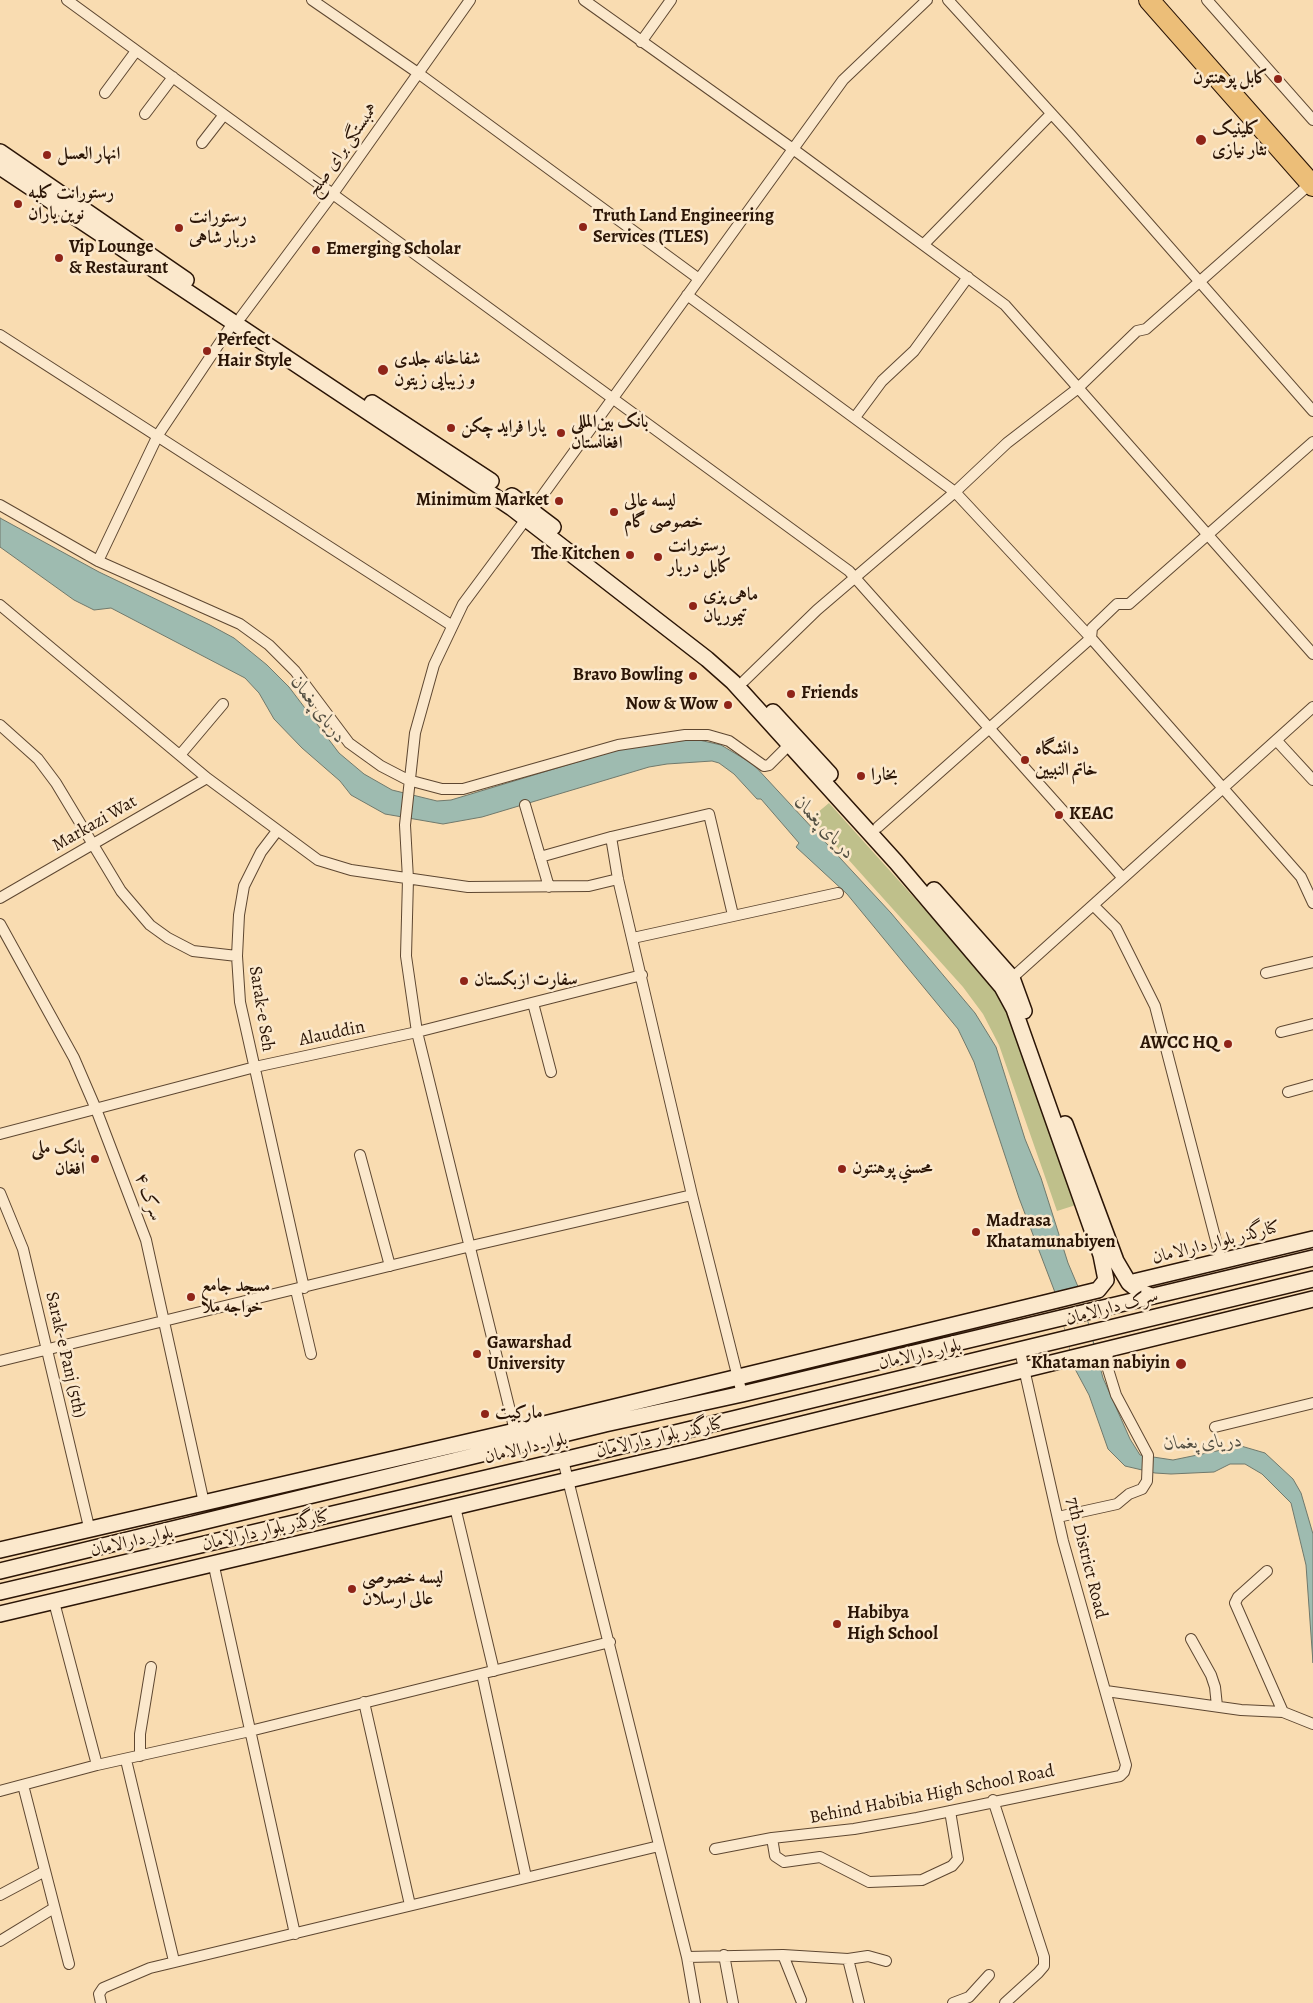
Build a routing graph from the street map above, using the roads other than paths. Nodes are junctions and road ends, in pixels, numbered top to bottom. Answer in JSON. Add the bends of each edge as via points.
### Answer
{"nodes":[{"id":1,"x":67,"y":0,"type":"edge"},
{"id":2,"x":312,"y":0,"type":"edge"},
{"id":3,"x":470,"y":0,"type":"edge"},
{"id":4,"x":584,"y":0,"type":"edge"},
{"id":5,"x":671,"y":0,"type":"edge"},
{"id":6,"x":927,"y":0,"type":"edge"},
{"id":7,"x":948,"y":0,"type":"edge"},
{"id":8,"x":1149,"y":0,"type":"edge"},
{"id":9,"x":1206,"y":0,"type":"edge"},
{"id":10,"x":641,"y":42,"type":"junction"},
{"id":11,"x":136,"y":51,"type":"junction"},
{"id":12,"x":418,"y":73,"type":"junction"},
{"id":13,"x":173,"y":78,"type":"junction"},
{"id":14,"x":105,"y":94,"type":"dead end"},
{"id":15,"x":145,"y":114,"type":"dead end"},
{"id":16,"x":1050,"y":114,"type":"junction"},
{"id":17,"x":223,"y":116,"type":"junction"},
{"id":18,"x":1313,"y":120,"type":"edge"},
{"id":19,"x":202,"y":143,"type":"dead end"},
{"id":20,"x":793,"y":149,"type":"junction"},
{"id":21,"x":0,"y":152,"type":"edge"},
{"id":22,"x":0,"y":167,"type":"edge"},
{"id":23,"x":1312,"y":184,"type":"edge"},
{"id":24,"x":332,"y":195,"type":"junction"},
{"id":25,"x":924,"y":244,"type":"junction"},
{"id":26,"x":172,"y":276,"type":"junction"},
{"id":27,"x":968,"y":277,"type":"junction"},
{"id":28,"x":699,"y":279,"type":"junction"},
{"id":29,"x":1199,"y":281,"type":"junction"},
{"id":30,"x":687,"y":295,"type":"junction"},
{"id":31,"x":237,"y":320,"type":"junction"},
{"id":32,"x":0,"y":335,"type":"edge"},
{"id":33,"x":1077,"y":388,"type":"junction"},
{"id":34,"x":613,"y":397,"type":"junction"},
{"id":35,"x":1313,"y":410,"type":"edge"},
{"id":36,"x":856,"y":416,"type":"junction"},
{"id":37,"x":158,"y":435,"type":"junction"},
{"id":38,"x":1313,"y":442,"type":"edge"},
{"id":39,"x":955,"y":492,"type":"junction"},
{"id":40,"x":0,"y":505,"type":"edge"},
{"id":41,"x":529,"y":514,"type":"junction"},
{"id":42,"x":1207,"y":534,"type":"junction"},
{"id":43,"x":98,"y":561,"type":"junction"},
{"id":44,"x":856,"y":578,"type":"junction"},
{"id":45,"x":0,"y":605,"type":"edge"},
{"id":46,"x":451,"y":625,"type":"junction"},
{"id":47,"x":1091,"y":638,"type":"junction"},
{"id":48,"x":1313,"y":654,"type":"edge"},
{"id":49,"x":744,"y":681,"type":"junction"},
{"id":50,"x":223,"y":704,"type":"dead end"},
{"id":51,"x":1313,"y":707,"type":"edge"},
{"id":52,"x":0,"y":725,"type":"edge"},
{"id":53,"x":988,"y":728,"type":"junction"},
{"id":54,"x":1277,"y":740,"type":"junction"},
{"id":55,"x":789,"y":745,"type":"junction"},
{"id":56,"x":180,"y":755,"type":"junction"},
{"id":57,"x":207,"y":778,"type":"junction"},
{"id":58,"x":1313,"y":780,"type":"edge"},
{"id":59,"x":408,"y":782,"type":"junction"},
{"id":60,"x":1222,"y":787,"type":"junction"},
{"id":61,"x":842,"y":794,"type":"junction"},
{"id":62,"x":526,"y":805,"type":"dead end"},
{"id":63,"x":878,"y":827,"type":"junction"},
{"id":64,"x":277,"y":831,"type":"junction"},
{"id":65,"x":612,"y":837,"type":"junction"},
{"id":66,"x":94,"y":844,"type":"junction"},
{"id":67,"x":540,"y":858,"type":"junction"},
{"id":68,"x":1122,"y":877,"type":"junction"},
{"id":69,"x":408,"y":879,"type":"junction"},
{"id":70,"x":618,"y":879,"type":"junction"},
{"id":71,"x":549,"y":887,"type":"junction"},
{"id":72,"x":838,"y":893,"type":"dead end"},
{"id":73,"x":0,"y":898,"type":"edge"},
{"id":74,"x":1313,"y":903,"type":"edge"},
{"id":75,"x":1092,"y":904,"type":"junction"},
{"id":76,"x":733,"y":915,"type":"junction"},
{"id":77,"x":0,"y":924,"type":"edge"},
{"id":78,"x":633,"y":938,"type":"junction"},
{"id":79,"x":236,"y":956,"type":"junction"},
{"id":80,"x":1313,"y":962,"type":"edge"},
{"id":81,"x":1266,"y":973,"type":"dead end"},
{"id":82,"x":642,"y":976,"type":"junction"},
{"id":83,"x":1012,"y":978,"type":"junction"},
{"id":84,"x":533,"y":1003,"type":"junction"},
{"id":85,"x":1313,"y":1024,"type":"edge"},
{"id":86,"x":417,"y":1032,"type":"junction"},
{"id":87,"x":1281,"y":1032,"type":"dead end"},
{"id":88,"x":255,"y":1067,"type":"junction"},
{"id":89,"x":550,"y":1072,"type":"dead end"},
{"id":90,"x":1313,"y":1085,"type":"edge"},
{"id":91,"x":1288,"y":1092,"type":"dead end"},
{"id":92,"x":96,"y":1109,"type":"junction"},
{"id":93,"x":0,"y":1134,"type":"edge"},
{"id":94,"x":360,"y":1155,"type":"dead end"},
{"id":95,"x":0,"y":1193,"type":"edge"},
{"id":96,"x":692,"y":1195,"type":"junction"},
{"id":97,"x":1313,"y":1239,"type":"edge"},
{"id":98,"x":471,"y":1246,"type":"junction"},
{"id":99,"x":1313,"y":1258,"type":"edge"},
{"id":100,"x":1221,"y":1260,"type":"junction"},
{"id":101,"x":390,"y":1266,"type":"junction"},
{"id":102,"x":1313,"y":1280,"type":"edge"},
{"id":103,"x":1129,"y":1283,"type":"junction"},
{"id":104,"x":300,"y":1289,"type":"junction"},
{"id":105,"x":1183,"y":1289,"type":"junction"},
{"id":106,"x":1151,"y":1296,"type":"junction"},
{"id":107,"x":1313,"y":1298,"type":"edge"},
{"id":108,"x":1180,"y":1310,"type":"junction"},
{"id":109,"x":1010,"y":1312,"type":"junction"},
{"id":110,"x":1054,"y":1319,"type":"joint"},
{"id":111,"x":165,"y":1321,"type":"junction"},
{"id":112,"x":1014,"y":1329,"type":"junction"},
{"id":113,"x":1061,"y":1341,"type":"joint"},
{"id":114,"x":937,"y":1347,"type":"junction"},
{"id":115,"x":47,"y":1350,"type":"junction"},
{"id":116,"x":1020,"y":1351,"type":"junction"},
{"id":117,"x":1102,"y":1351,"type":"junction"},
{"id":118,"x":311,"y":1354,"type":"dead end"},
{"id":119,"x":0,"y":1361,"type":"edge"},
{"id":120,"x":942,"y":1369,"type":"junction"},
{"id":121,"x":1024,"y":1370,"type":"junction"},
{"id":122,"x":738,"y":1377,"type":"junction"},
{"id":123,"x":742,"y":1394,"type":"junction"},
{"id":124,"x":1313,"y":1403,"type":"edge"},
{"id":125,"x":603,"y":1417,"type":"junction"},
{"id":126,"x":1215,"y":1427,"type":"dead end"},
{"id":127,"x":515,"y":1430,"type":"junction"},
{"id":128,"x":563,"y":1460,"type":"junction"},
{"id":129,"x":568,"y":1479,"type":"junction"},
{"id":130,"x":204,"y":1502,"type":"junction"},
{"id":131,"x":455,"y":1507,"type":"junction"},
{"id":132,"x":1058,"y":1517,"type":"junction"},
{"id":133,"x":89,"y":1528,"type":"junction"},
{"id":134,"x":0,"y":1550,"type":"edge"},
{"id":135,"x":213,"y":1562,"type":"junction"},
{"id":136,"x":0,"y":1571,"type":"edge"},
{"id":137,"x":1267,"y":1571,"type":"dead end"},
{"id":138,"x":0,"y":1592,"type":"edge"},
{"id":139,"x":54,"y":1602,"type":"junction"},
{"id":140,"x":0,"y":1614,"type":"edge"},
{"id":141,"x":1191,"y":1639,"type":"dead end"},
{"id":142,"x":610,"y":1642,"type":"junction"},
{"id":143,"x":151,"y":1667,"type":"dead end"},
{"id":144,"x":494,"y":1671,"type":"junction"},
{"id":145,"x":482,"y":1674,"type":"junction"},
{"id":146,"x":1106,"y":1691,"type":"junction"},
{"id":147,"x":364,"y":1702,"type":"junction"},
{"id":148,"x":1216,"y":1706,"type":"junction"},
{"id":149,"x":1283,"y":1712,"type":"junction"},
{"id":150,"x":1313,"y":1724,"type":"edge"},
{"id":151,"x":250,"y":1730,"type":"junction"},
{"id":152,"x":140,"y":1756,"type":"junction"},
{"id":153,"x":126,"y":1760,"type":"junction"},
{"id":154,"x":97,"y":1766,"type":"junction"},
{"id":155,"x":1124,"y":1772,"type":"joint"},
{"id":156,"x":23,"y":1785,"type":"junction"},
{"id":157,"x":0,"y":1791,"type":"edge"},
{"id":158,"x":993,"y":1800,"type":"junction"},
{"id":159,"x":950,"y":1811,"type":"junction"},
{"id":160,"x":772,"y":1838,"type":"junction"},
{"id":161,"x":659,"y":1846,"type":"junction"},
{"id":162,"x":714,"y":1849,"type":"dead end"},
{"id":163,"x":45,"y":1871,"type":"junction"},
{"id":164,"x":526,"y":1877,"type":"junction"},
{"id":165,"x":0,"y":1895,"type":"edge"},
{"id":166,"x":410,"y":1904,"type":"junction"},
{"id":167,"x":54,"y":1908,"type":"junction"},
{"id":168,"x":295,"y":1934,"type":"junction"},
{"id":169,"x":0,"y":1941,"type":"edge"},
{"id":170,"x":724,"y":1955,"type":"junction"},
{"id":171,"x":783,"y":1955,"type":"junction"},
{"id":172,"x":688,"y":1957,"type":"junction"},
{"id":173,"x":848,"y":1959,"type":"junction"},
{"id":174,"x":174,"y":1961,"type":"junction"},
{"id":175,"x":886,"y":1961,"type":"dead end"},
{"id":176,"x":69,"y":1964,"type":"dead end"},
{"id":177,"x":988,"y":1975,"type":"dead end"},
{"id":178,"x":801,"y":2000,"type":"dead end"},
{"id":179,"x":967,"y":2001,"type":"edge"},
{"id":180,"x":102,"y":2003,"type":"edge"},
{"id":181,"x":695,"y":2003,"type":"edge"},
{"id":182,"x":733,"y":2003,"type":"edge"},
{"id":183,"x":859,"y":2003,"type":"edge"},
{"id":184,"x":953,"y":2003,"type":"edge"},
{"id":185,"x":1005,"y":2003,"type":"edge"}],
"edges":[{"from":1,"to":11,"type":"street"},
{"from":2,"to":12,"type":"street"},
{"from":3,"to":12,"type":"street","name":"همبستگی برای صلح"},
{"from":4,"to":10,"type":"street"},
{"from":5,"to":10,"type":"street"},
{"from":6,"to":20,"type":"street","via":[[843,80]]},
{"from":7,"to":16,"type":"street"},
{"from":8,"to":23,"type":"highway"},
{"from":9,"to":18,"type":"street"},
{"from":10,"to":20,"type":"street"},
{"from":11,"to":13,"type":"street"},
{"from":11,"to":14,"type":"street"},
{"from":12,"to":24,"type":"street","name":"همبستگی برای صلح"},
{"from":12,"to":28,"type":"street"},
{"from":13,"to":15,"type":"street"},
{"from":13,"to":17,"type":"street"},
{"from":16,"to":25,"type":"street"},
{"from":16,"to":29,"type":"street"},
{"from":17,"to":19,"type":"street"},
{"from":17,"to":24,"type":"street"},
{"from":20,"to":25,"type":"street"},
{"from":20,"to":28,"type":"street"},
{"from":21,"to":26,"type":"main road"},
{"from":22,"to":26,"type":"main road"},
{"from":23,"to":29,"type":"street"},
{"from":24,"to":31,"type":"street","name":"همبستگی برای صلح"},
{"from":24,"to":34,"type":"street"},
{"from":25,"to":27,"type":"street"},
{"from":26,"to":31,"type":"main road"},
{"from":27,"to":33,"type":"street","via":[[1005,305]]},
{"from":27,"to":36,"type":"street","via":[[914,351],[882,381]]},
{"from":28,"to":30,"type":"street"},
{"from":29,"to":33,"type":"street","via":[[1146,329],[1137,332]]},
{"from":29,"to":35,"type":"street"},
{"from":30,"to":34,"type":"street"},
{"from":30,"to":36,"type":"street"},
{"from":31,"to":37,"type":"street","name":"همبستگی برای صلح"},
{"from":31,"to":41,"type":"main road"},
{"from":32,"to":37,"type":"street"},
{"from":33,"to":39,"type":"street","via":[[1008,443]]},
{"from":33,"to":42,"type":"street"},
{"from":34,"to":41,"type":"street"},
{"from":34,"to":44,"type":"street"},
{"from":36,"to":39,"type":"street"},
{"from":37,"to":43,"type":"street","name":"همبستگی برای صلح"},
{"from":37,"to":46,"type":"street"},
{"from":38,"to":42,"type":"street"},
{"from":39,"to":44,"type":"street"},
{"from":39,"to":47,"type":"street"},
{"from":40,"to":43,"type":"street"},
{"from":41,"to":46,"type":"street"},
{"from":41,"to":49,"type":"main road","via":[[702,644]]},
{"from":41,"to":55,"type":"main road","via":[[733,682]]},
{"from":42,"to":47,"type":"street","via":[[1129,604],[1117,604],[1092,628]]},
{"from":42,"to":48,"type":"street"},
{"from":43,"to":59,"type":"street","via":[[240,624],[269,645],[295,671],[349,743]]},
{"from":44,"to":49,"type":"street","via":[[817,610]]},
{"from":44,"to":53,"type":"street"},
{"from":45,"to":56,"type":"street"},
{"from":46,"to":59,"type":"street","via":[[421,706]]},
{"from":47,"to":53,"type":"street"},
{"from":47,"to":60,"type":"street"},
{"from":49,"to":61,"type":"main road"},
{"from":50,"to":56,"type":"street"},
{"from":51,"to":54,"type":"street"},
{"from":52,"to":66,"type":"street","name":"Sarak-e Seh","via":[[38,759]]},
{"from":53,"to":63,"type":"street"},
{"from":53,"to":68,"type":"street"},
{"from":54,"to":58,"type":"street"},
{"from":54,"to":60,"type":"street"},
{"from":55,"to":59,"type":"street","via":[[764,766],[724,739],[685,735],[618,745],[463,789],[442,790]]},
{"from":55,"to":61,"type":"main road"},
{"from":56,"to":57,"type":"street"},
{"from":57,"to":64,"type":"street"},
{"from":57,"to":66,"type":"street","name":"Markazi Wat"},
{"from":59,"to":69,"type":"street","via":[[405,825]]},
{"from":60,"to":68,"type":"street"},
{"from":60,"to":74,"type":"street","via":[[1301,877]]},
{"from":61,"to":63,"type":"main road"},
{"from":61,"to":109,"type":"main road","via":[[1002,987],[1014,1009],[1106,1274],[1101,1288]]},
{"from":62,"to":67,"type":"street"},
{"from":63,"to":83,"type":"main road"},
{"from":64,"to":69,"type":"street","via":[[318,860],[351,870]]},
{"from":64,"to":79,"type":"street","via":[[260,852],[244,886]]},
{"from":65,"to":67,"type":"street"},
{"from":65,"to":70,"type":"street"},
{"from":65,"to":76,"type":"street","via":[[709,814]]},
{"from":66,"to":73,"type":"street","name":"Markazi Wat"},
{"from":66,"to":79,"type":"street","name":"Sarak-e Seh","via":[[121,891],[150,925],[193,951]]},
{"from":67,"to":71,"type":"street"},
{"from":68,"to":75,"type":"street"},
{"from":69,"to":71,"type":"street","via":[[468,887]]},
{"from":69,"to":86,"type":"street","via":[[406,956]]},
{"from":70,"to":71,"type":"street","via":[[589,886]]},
{"from":70,"to":78,"type":"street"},
{"from":72,"to":76,"type":"street"},
{"from":75,"to":83,"type":"street"},
{"from":75,"to":100,"type":"street","via":[[1116,928],[1155,1006]]},
{"from":76,"to":78,"type":"street"},
{"from":77,"to":92,"type":"street","name":"سرک ۴","via":[[74,1058]]},
{"from":78,"to":82,"type":"street"},
{"from":79,"to":88,"type":"street","name":"Sarak-e Seh","via":[[240,1002]]},
{"from":80,"to":81,"type":"street"},
{"from":82,"to":84,"type":"street","name":"Alauddin"},
{"from":82,"to":96,"type":"street"},
{"from":83,"to":103,"type":"main road","via":[[1112,1252]]},
{"from":84,"to":86,"type":"street","name":"Alauddin"},
{"from":84,"to":89,"type":"street"},
{"from":85,"to":87,"type":"street"},
{"from":86,"to":88,"type":"street","name":"Alauddin"},
{"from":86,"to":98,"type":"street"},
{"from":88,"to":92,"type":"street","name":"Alauddin"},
{"from":88,"to":104,"type":"street","name":"Sarak-e Seh"},
{"from":90,"to":91,"type":"street"},
{"from":92,"to":93,"type":"street","name":"Alauddin"},
{"from":92,"to":111,"type":"street","name":"سرک ۴","via":[[146,1240]]},
{"from":94,"to":101,"type":"street"},
{"from":95,"to":115,"type":"street","name":"Sarak-e Panj (5th)","via":[[23,1249]]},
{"from":96,"to":98,"type":"street"},
{"from":96,"to":122,"type":"street"},
{"from":97,"to":100,"type":"main road","name":"کنارگذر بلوار دارالامان"},
{"from":98,"to":101,"type":"street"},
{"from":98,"to":127,"type":"street"},
{"from":99,"to":105,"type":"main road"},
{"from":100,"to":103,"type":"main road","name":"کنارگذر بلوار دارالامان"},
{"from":101,"to":104,"type":"street"},
{"from":102,"to":108,"type":"main road"},
{"from":103,"to":106,"type":"main road","via":[[1139,1292]]},
{"from":104,"to":111,"type":"street"},
{"from":104,"to":118,"type":"street","name":"Sarak-e Seh"},
{"from":105,"to":106,"type":"main road"},
{"from":105,"to":108,"type":"main road"},
{"from":106,"to":110,"type":"main road","name":"سرک دارالامان"},
{"from":107,"to":117,"type":"main road"},
{"from":108,"to":113,"type":"main road","name":"سرک دارالامان"},
{"from":109,"to":112,"type":"main road"},
{"from":109,"to":122,"type":"main road"},
{"from":110,"to":112,"type":"main road","name":"بلوار دارالامان"},
{"from":111,"to":115,"type":"street"},
{"from":111,"to":130,"type":"street","name":"سرک ۴"},
{"from":112,"to":114,"type":"main road","name":"بلوار دارالامان"},
{"from":113,"to":116,"type":"main road","name":"بلوار دارالامان"},
{"from":114,"to":120,"type":"main road"},
{"from":114,"to":123,"type":"main road","name":"بلوار دارالامان"},
{"from":115,"to":119,"type":"street"},
{"from":115,"to":133,"type":"street","name":"Sarak-e Panj (5th)"},
{"from":116,"to":120,"type":"main road","name":"بلوار دارالامان"},
{"from":116,"to":121,"type":"street","name":"7th District Road"},
{"from":117,"to":121,"type":"main road","name":"کنارگذر بلوار دارالامان"},
{"from":117,"to":132,"type":"street","via":[[1116,1395],[1148,1455],[1148,1472],[1142,1489],[1117,1504]]},
{"from":120,"to":128,"type":"main road","name":"بلوار دارالامان"},
{"from":121,"to":129,"type":"main road","name":"کنارگذر بلوار دارالامان"},
{"from":121,"to":132,"type":"street","name":"7th District Road"},
{"from":122,"to":123,"type":"street"},
{"from":122,"to":125,"type":"main road"},
{"from":123,"to":125,"type":"main road","name":"بلوار دارالامان"},
{"from":124,"to":126,"type":"street"},
{"from":125,"to":127,"type":"main road"},
{"from":125,"to":136,"type":"main road","name":"بلوار دارالامان"},
{"from":127,"to":130,"type":"main road"},
{"from":128,"to":129,"type":"street"},
{"from":128,"to":138,"type":"main road","name":"بلوار دارالامان"},
{"from":129,"to":131,"type":"main road","name":"کنارگذر بلوار دارالامان"},
{"from":129,"to":142,"type":"street"},
{"from":130,"to":133,"type":"main road"},
{"from":131,"to":135,"type":"main road","name":"کنارگذر بلوار دارالامان"},
{"from":131,"to":144,"type":"street"},
{"from":132,"to":146,"type":"street","name":"7th District Road"},
{"from":133,"to":134,"type":"main road"},
{"from":135,"to":139,"type":"main road","name":"کنارگذر بلوار دارالامان"},
{"from":135,"to":151,"type":"street"},
{"from":137,"to":149,"type":"street","via":[[1235,1603]]},
{"from":139,"to":140,"type":"main road","name":"کنارگذر بلوار دارالامان"},
{"from":139,"to":154,"type":"street"},
{"from":141,"to":148,"type":"street","via":[[1211,1675]]},
{"from":142,"to":144,"type":"street"},
{"from":142,"to":161,"type":"street"},
{"from":143,"to":152,"type":"street","via":[[140,1734]]},
{"from":144,"to":145,"type":"street"},
{"from":145,"to":147,"type":"street"},
{"from":145,"to":164,"type":"street"},
{"from":146,"to":148,"type":"street"},
{"from":146,"to":155,"type":"street","name":"7th District Road","via":[[1126,1765]]},
{"from":147,"to":151,"type":"street"},
{"from":147,"to":166,"type":"street"},
{"from":148,"to":149,"type":"street"},
{"from":149,"to":150,"type":"street"},
{"from":151,"to":152,"type":"street"},
{"from":151,"to":168,"type":"street"},
{"from":152,"to":153,"type":"street"},
{"from":153,"to":154,"type":"street"},
{"from":153,"to":174,"type":"street"},
{"from":154,"to":156,"type":"street"},
{"from":155,"to":158,"type":"street","name":"Behind Habibia High School Road","via":[[1120,1776]]},
{"from":156,"to":157,"type":"street"},
{"from":156,"to":163,"type":"street"},
{"from":158,"to":159,"type":"street","name":"Behind Habibia High School Road"},
{"from":158,"to":185,"type":"street","via":[[1044,1957],[1044,1966]]},
{"from":159,"to":160,"type":"street","name":"Behind Habibia High School Road","via":[[854,1829]]},
{"from":159,"to":160,"type":"street","via":[[958,1859],[952,1866],[922,1880],[869,1882],[820,1857],[784,1862],[775,1856]]},
{"from":160,"to":162,"type":"street","name":"Behind Habibia High School Road"},
{"from":161,"to":164,"type":"street"},
{"from":161,"to":172,"type":"street"},
{"from":163,"to":165,"type":"street"},
{"from":163,"to":167,"type":"street"},
{"from":164,"to":166,"type":"street"},
{"from":166,"to":168,"type":"street"},
{"from":167,"to":169,"type":"street"},
{"from":167,"to":176,"type":"street"},
{"from":168,"to":174,"type":"street"},
{"from":170,"to":171,"type":"street"},
{"from":170,"to":172,"type":"street"},
{"from":170,"to":182,"type":"street"},
{"from":171,"to":173,"type":"street"},
{"from":171,"to":178,"type":"street"},
{"from":172,"to":181,"type":"street"},
{"from":173,"to":175,"type":"street","via":[[868,1956]]},
{"from":173,"to":183,"type":"street"},
{"from":174,"to":180,"type":"street","via":[[102,1988],[99,1994]]},
{"from":177,"to":179,"type":"street"},
{"from":179,"to":184,"type":"street"}]}
